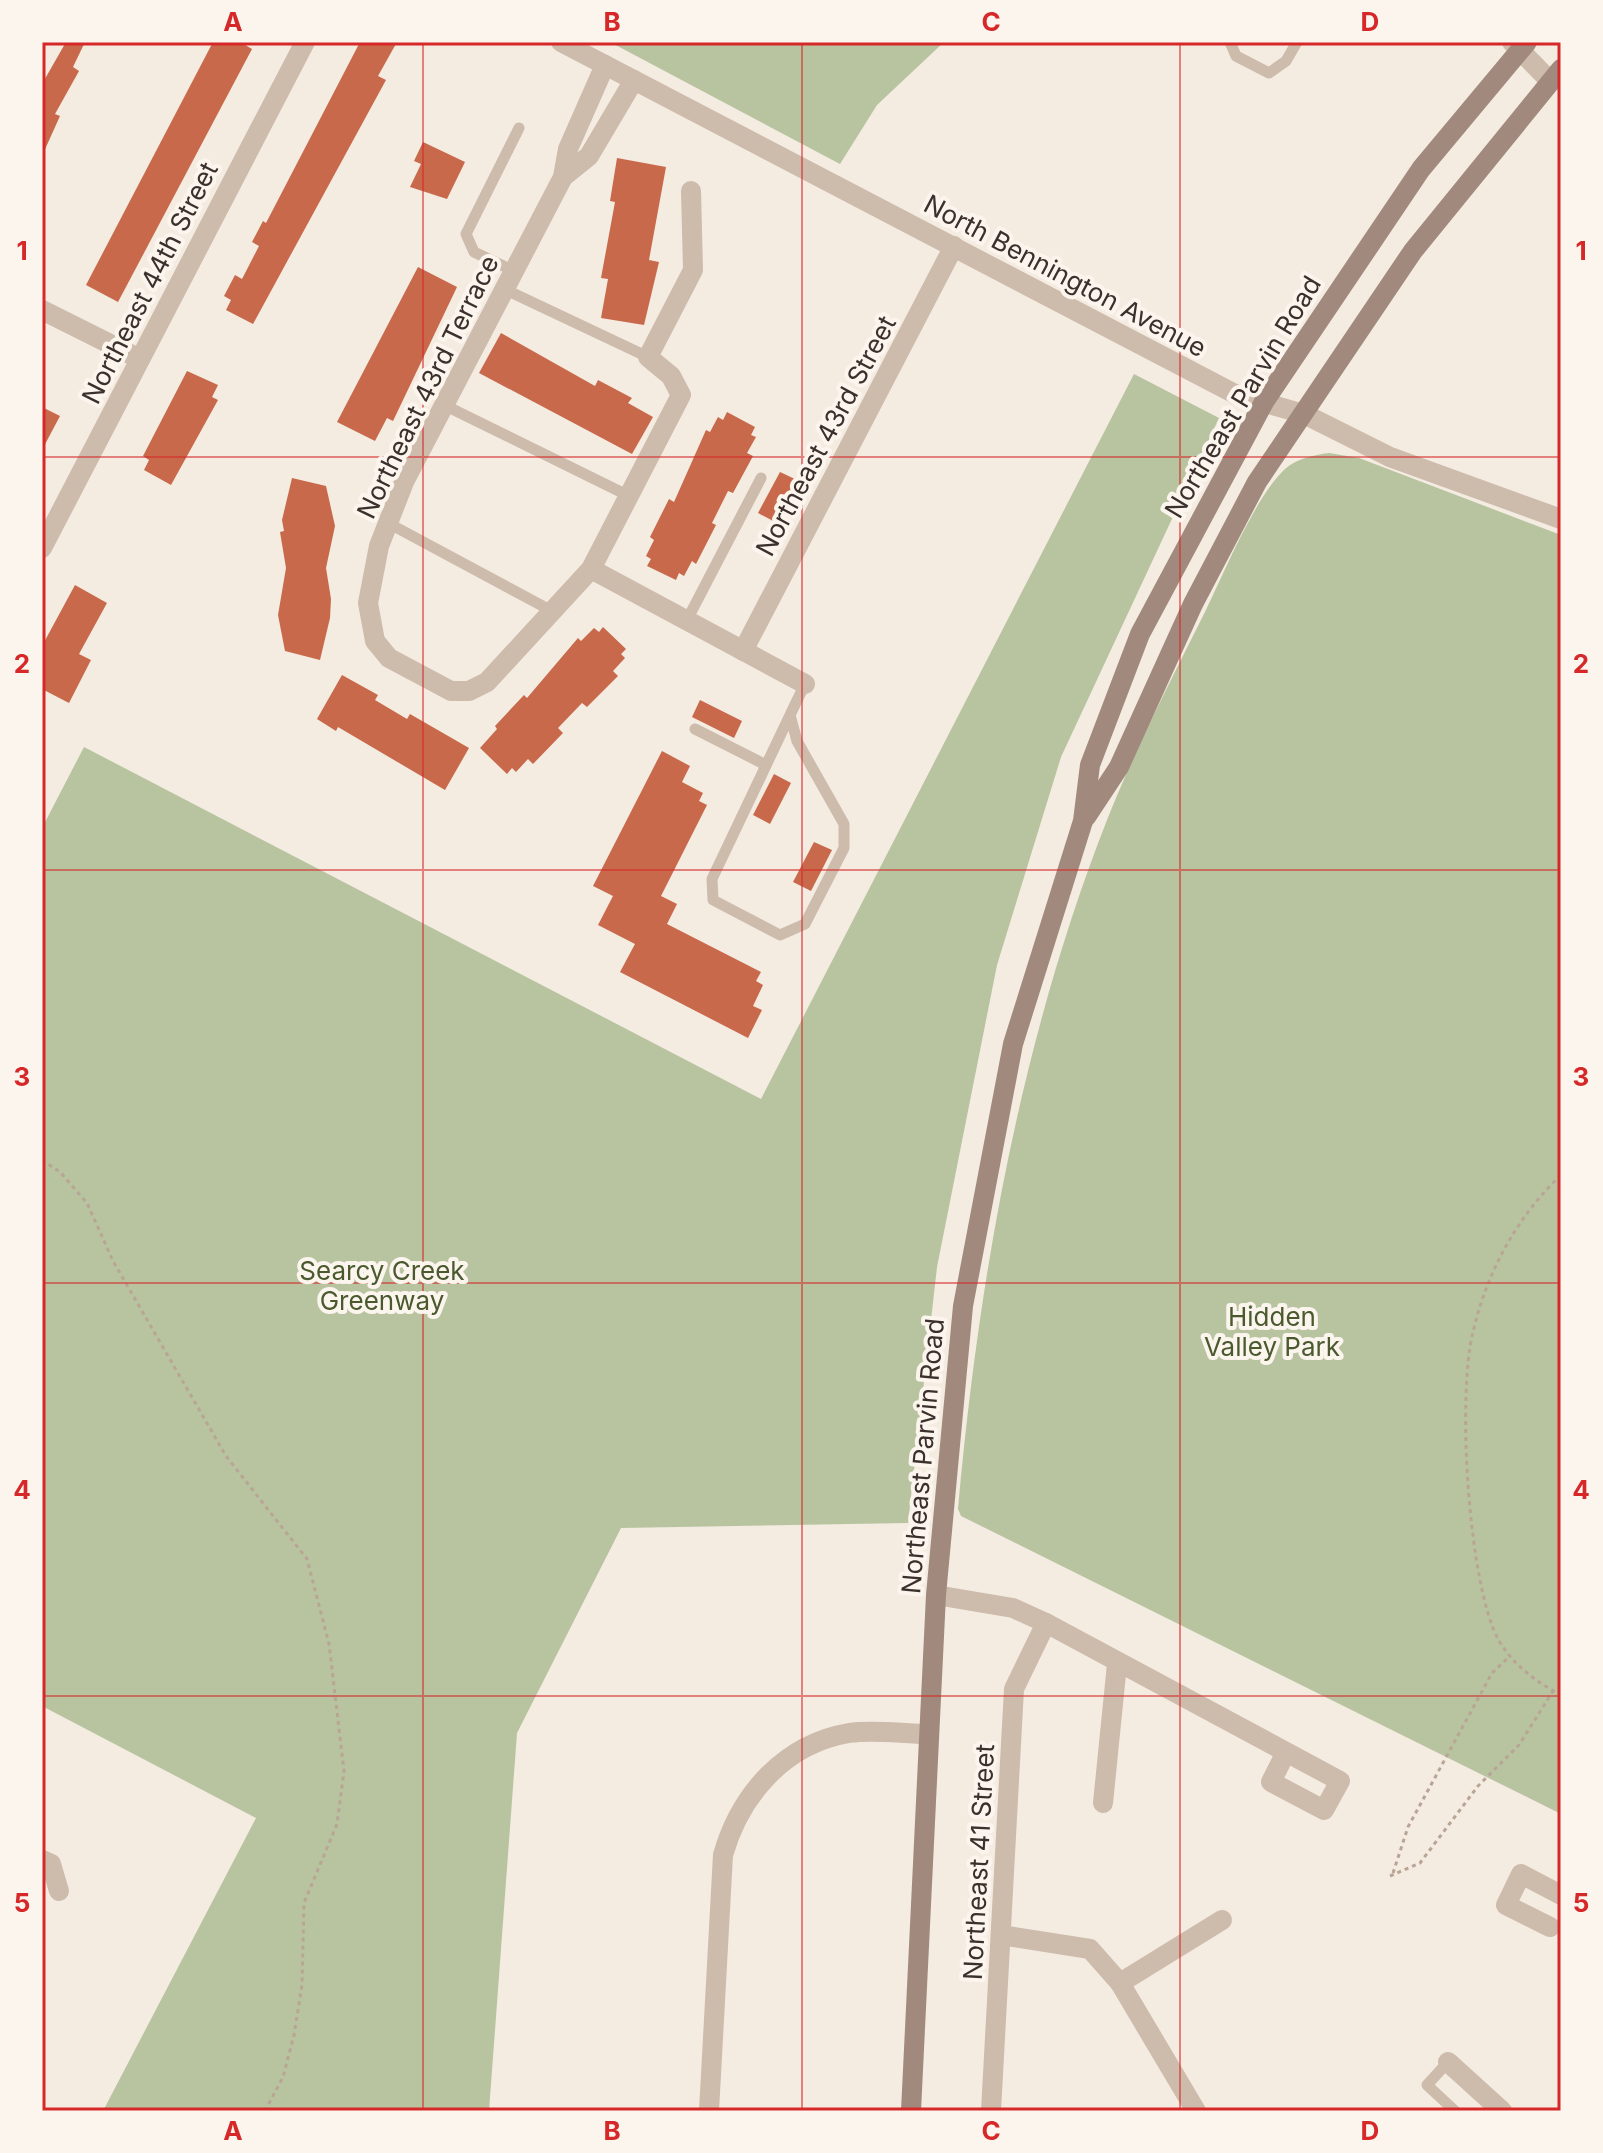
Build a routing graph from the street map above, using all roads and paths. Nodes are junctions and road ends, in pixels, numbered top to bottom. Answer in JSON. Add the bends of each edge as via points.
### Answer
{"nodes":[{"id":1,"x":305,"y":42,"type":"edge"},
{"id":2,"x":561,"y":42,"type":"edge"},
{"id":3,"x":1230,"y":42,"type":"edge"},
{"id":4,"x":1297,"y":42,"type":"edge"},
{"id":5,"x":1520,"y":44,"type":"edge"},
{"id":6,"x":605,"y":65,"type":"junction"},
{"id":7,"x":1555,"y":75,"type":"edge"},
{"id":8,"x":634,"y":80,"type":"junction"},
{"id":9,"x":519,"y":128,"type":"dead end"},
{"id":10,"x":563,"y":177,"type":"junction"},
{"id":11,"x":691,"y":191,"type":"dead end"},
{"id":12,"x":954,"y":246,"type":"junction"},
{"id":13,"x":509,"y":280,"type":"junction"},
{"id":14,"x":42,"y":310,"type":"edge"},
{"id":15,"x":648,"y":357,"type":"junction"},
{"id":16,"x":140,"y":359,"type":"junction"},
{"id":17,"x":1264,"y":402,"type":"junction"},
{"id":18,"x":444,"y":405,"type":"junction"},
{"id":19,"x":1304,"y":414,"type":"junction"},
{"id":20,"x":761,"y":478,"type":"dead end"},
{"id":21,"x":629,"y":496,"type":"junction"},
{"id":22,"x":1561,"y":519,"type":"edge"},
{"id":23,"x":388,"y":523,"type":"junction"},
{"id":24,"x":42,"y":548,"type":"edge"},
{"id":25,"x":591,"y":569,"type":"junction"},
{"id":26,"x":552,"y":611,"type":"junction"},
{"id":27,"x":687,"y":620,"type":"junction"},
{"id":28,"x":743,"y":651,"type":"junction"},
{"id":29,"x":805,"y":684,"type":"joint"},
{"id":30,"x":790,"y":715,"type":"junction"},
{"id":31,"x":695,"y":729,"type":"dead end"},
{"id":32,"x":766,"y":765,"type":"junction"},
{"id":33,"x":1083,"y":821,"type":"junction"},
{"id":34,"x":42,"y":1160,"type":"edge"},
{"id":35,"x":1561,"y":1175,"type":"edge"},
{"id":36,"x":936,"y":1595,"type":"junction"},
{"id":37,"x":1046,"y":1623,"type":"junction"},
{"id":38,"x":1510,"y":1656,"type":"junction"},
{"id":39,"x":1117,"y":1664,"type":"junction"},
{"id":40,"x":1553,"y":1691,"type":"junction"},
{"id":41,"x":1561,"y":1695,"type":"edge"},
{"id":42,"x":929,"y":1734,"type":"junction"},
{"id":43,"x":1286,"y":1752,"type":"dead end"},
{"id":44,"x":1103,"y":1803,"type":"dead end"},
{"id":45,"x":42,"y":1860,"type":"edge"},
{"id":46,"x":59,"y":1891,"type":"dead end"},
{"id":47,"x":1561,"y":1895,"type":"edge"},
{"id":48,"x":1222,"y":1920,"type":"dead end"},
{"id":49,"x":1550,"y":1927,"type":"dead end"},
{"id":50,"x":1001,"y":1935,"type":"junction"},
{"id":51,"x":1120,"y":1983,"type":"junction"},
{"id":52,"x":1448,"y":2062,"type":"joint"},
{"id":53,"x":265,"y":2111,"type":"edge"},
{"id":54,"x":709,"y":2111,"type":"edge"},
{"id":55,"x":911,"y":2111,"type":"edge"},
{"id":56,"x":991,"y":2111,"type":"edge"},
{"id":57,"x":1196,"y":2111,"type":"edge"},
{"id":58,"x":1455,"y":2111,"type":"edge"},
{"id":59,"x":1502,"y":2111,"type":"edge"}],
"edges":[{"from":1,"to":16,"type":"street","name":"Northeast 44th Street"},
{"from":2,"to":6,"type":"street","name":"North Bennington Avenue"},
{"from":3,"to":4,"type":"lane","via":[[1236,56],[1269,73],[1286,61]]},
{"from":5,"to":7,"type":"street"},
{"from":5,"to":17,"type":"main road","name":"Northeast Parvin Road","via":[[1421,169]]},
{"from":6,"to":8,"type":"street","name":"North Bennington Avenue"},
{"from":6,"to":10,"type":"street","name":"Northeast 43rd Terrace","via":[[568,149]]},
{"from":7,"to":19,"type":"main road","name":"Northeast Parvin Road","via":[[1413,251]]},
{"from":8,"to":10,"type":"street","name":"Northeast 43rd Terrace","via":[[589,156]]},
{"from":8,"to":12,"type":"street","name":"North Bennington Avenue"},
{"from":9,"to":13,"type":"lane","via":[[466,234],[474,252]]},
{"from":10,"to":13,"type":"street","name":"Northeast 43rd Terrace"},
{"from":11,"to":15,"type":"street","via":[[693,270]]},
{"from":12,"to":17,"type":"street","name":"North Bennington Avenue","via":[[1237,395]]},
{"from":12,"to":28,"type":"street","name":"Northeast 43rd Street"},
{"from":13,"to":15,"type":"lane"},
{"from":13,"to":18,"type":"street","name":"Northeast 43rd Terrace"},
{"from":14,"to":16,"type":"street"},
{"from":15,"to":21,"type":"street","name":"Northeast 43rd Terrace","via":[[671,376],[681,395]]},
{"from":16,"to":24,"type":"street","name":"Northeast 44th Street"},
{"from":17,"to":19,"type":"street","name":"North Bennington Avenue"},
{"from":17,"to":33,"type":"main road","name":"Northeast Parvin Road","via":[[1140,634],[1090,765]]},
{"from":18,"to":21,"type":"lane"},
{"from":18,"to":23,"type":"street","name":"Northeast 43rd Terrace"},
{"from":19,"to":22,"type":"street","name":"North Bennington Avenue","via":[[1390,457]]},
{"from":19,"to":33,"type":"main road","name":"Northeast Parvin Road","via":[[1257,482],[1193,604],[1119,767]]},
{"from":20,"to":27,"type":"lane"},
{"from":21,"to":25,"type":"street","name":"Northeast 43rd Terrace"},
{"from":23,"to":26,"type":"lane"},
{"from":23,"to":26,"type":"street","name":"Northeast 43rd Terrace","via":[[368,603],[375,641],[389,658],[451,691],[469,691],[487,682]]},
{"from":25,"to":26,"type":"street","name":"Northeast 43rd Terrace"},
{"from":25,"to":27,"type":"street"},
{"from":27,"to":28,"type":"street"},
{"from":28,"to":29,"type":"street"},
{"from":29,"to":30,"type":"lane"},
{"from":30,"to":32,"type":"lane"},
{"from":30,"to":32,"type":"lane","via":[[797,741],[844,824],[844,848],[805,924],[780,935],[713,900],[712,879]]},
{"from":31,"to":32,"type":"lane"},
{"from":33,"to":36,"type":"main road","name":"Northeast Parvin Road","via":[[1013,1044],[965,1290]]},
{"from":34,"to":53,"type":"path","via":[[87,1203],[113,1261],[226,1456],[307,1559],[329,1644],[344,1771],[337,1824],[304,1903],[302,1985],[294,2035],[283,2077]]},
{"from":35,"to":38,"type":"path","via":[[1508,1241],[1480,1307],[1467,1366],[1466,1445],[1480,1572],[1490,1620]]},
{"from":36,"to":37,"type":"street","via":[[1013,1608]]},
{"from":36,"to":42,"type":"main road","name":"Northeast Parvin Road"},
{"from":37,"to":39,"type":"street"},
{"from":37,"to":50,"type":"street","name":"Northeast 41 Street","via":[[1014,1689]]},
{"from":38,"to":40,"type":"path"},
{"from":38,"to":40,"type":"path","via":[[1492,1673],[1408,1827],[1391,1875],[1420,1863],[1478,1786],[1519,1745]]},
{"from":39,"to":43,"type":"street"},
{"from":39,"to":44,"type":"street"},
{"from":40,"to":41,"type":"path"},
{"from":42,"to":54,"type":"street","via":[[852,1733],[823,1739],[785,1760],[746,1800],[723,1855]]},
{"from":42,"to":55,"type":"main road","name":"Northeast Parvin Road"},
{"from":45,"to":46,"type":"street","via":[[51,1864]]},
{"from":47,"to":49,"type":"street","via":[[1521,1874],[1506,1905]]},
{"from":48,"to":51,"type":"street"},
{"from":50,"to":51,"type":"street","via":[[1090,1949]]},
{"from":50,"to":56,"type":"street","name":"Northeast 41 Street"},
{"from":51,"to":57,"type":"street"},
{"from":52,"to":58,"type":"lane","via":[[1427,2085]]},
{"from":52,"to":59,"type":"street"}]}
